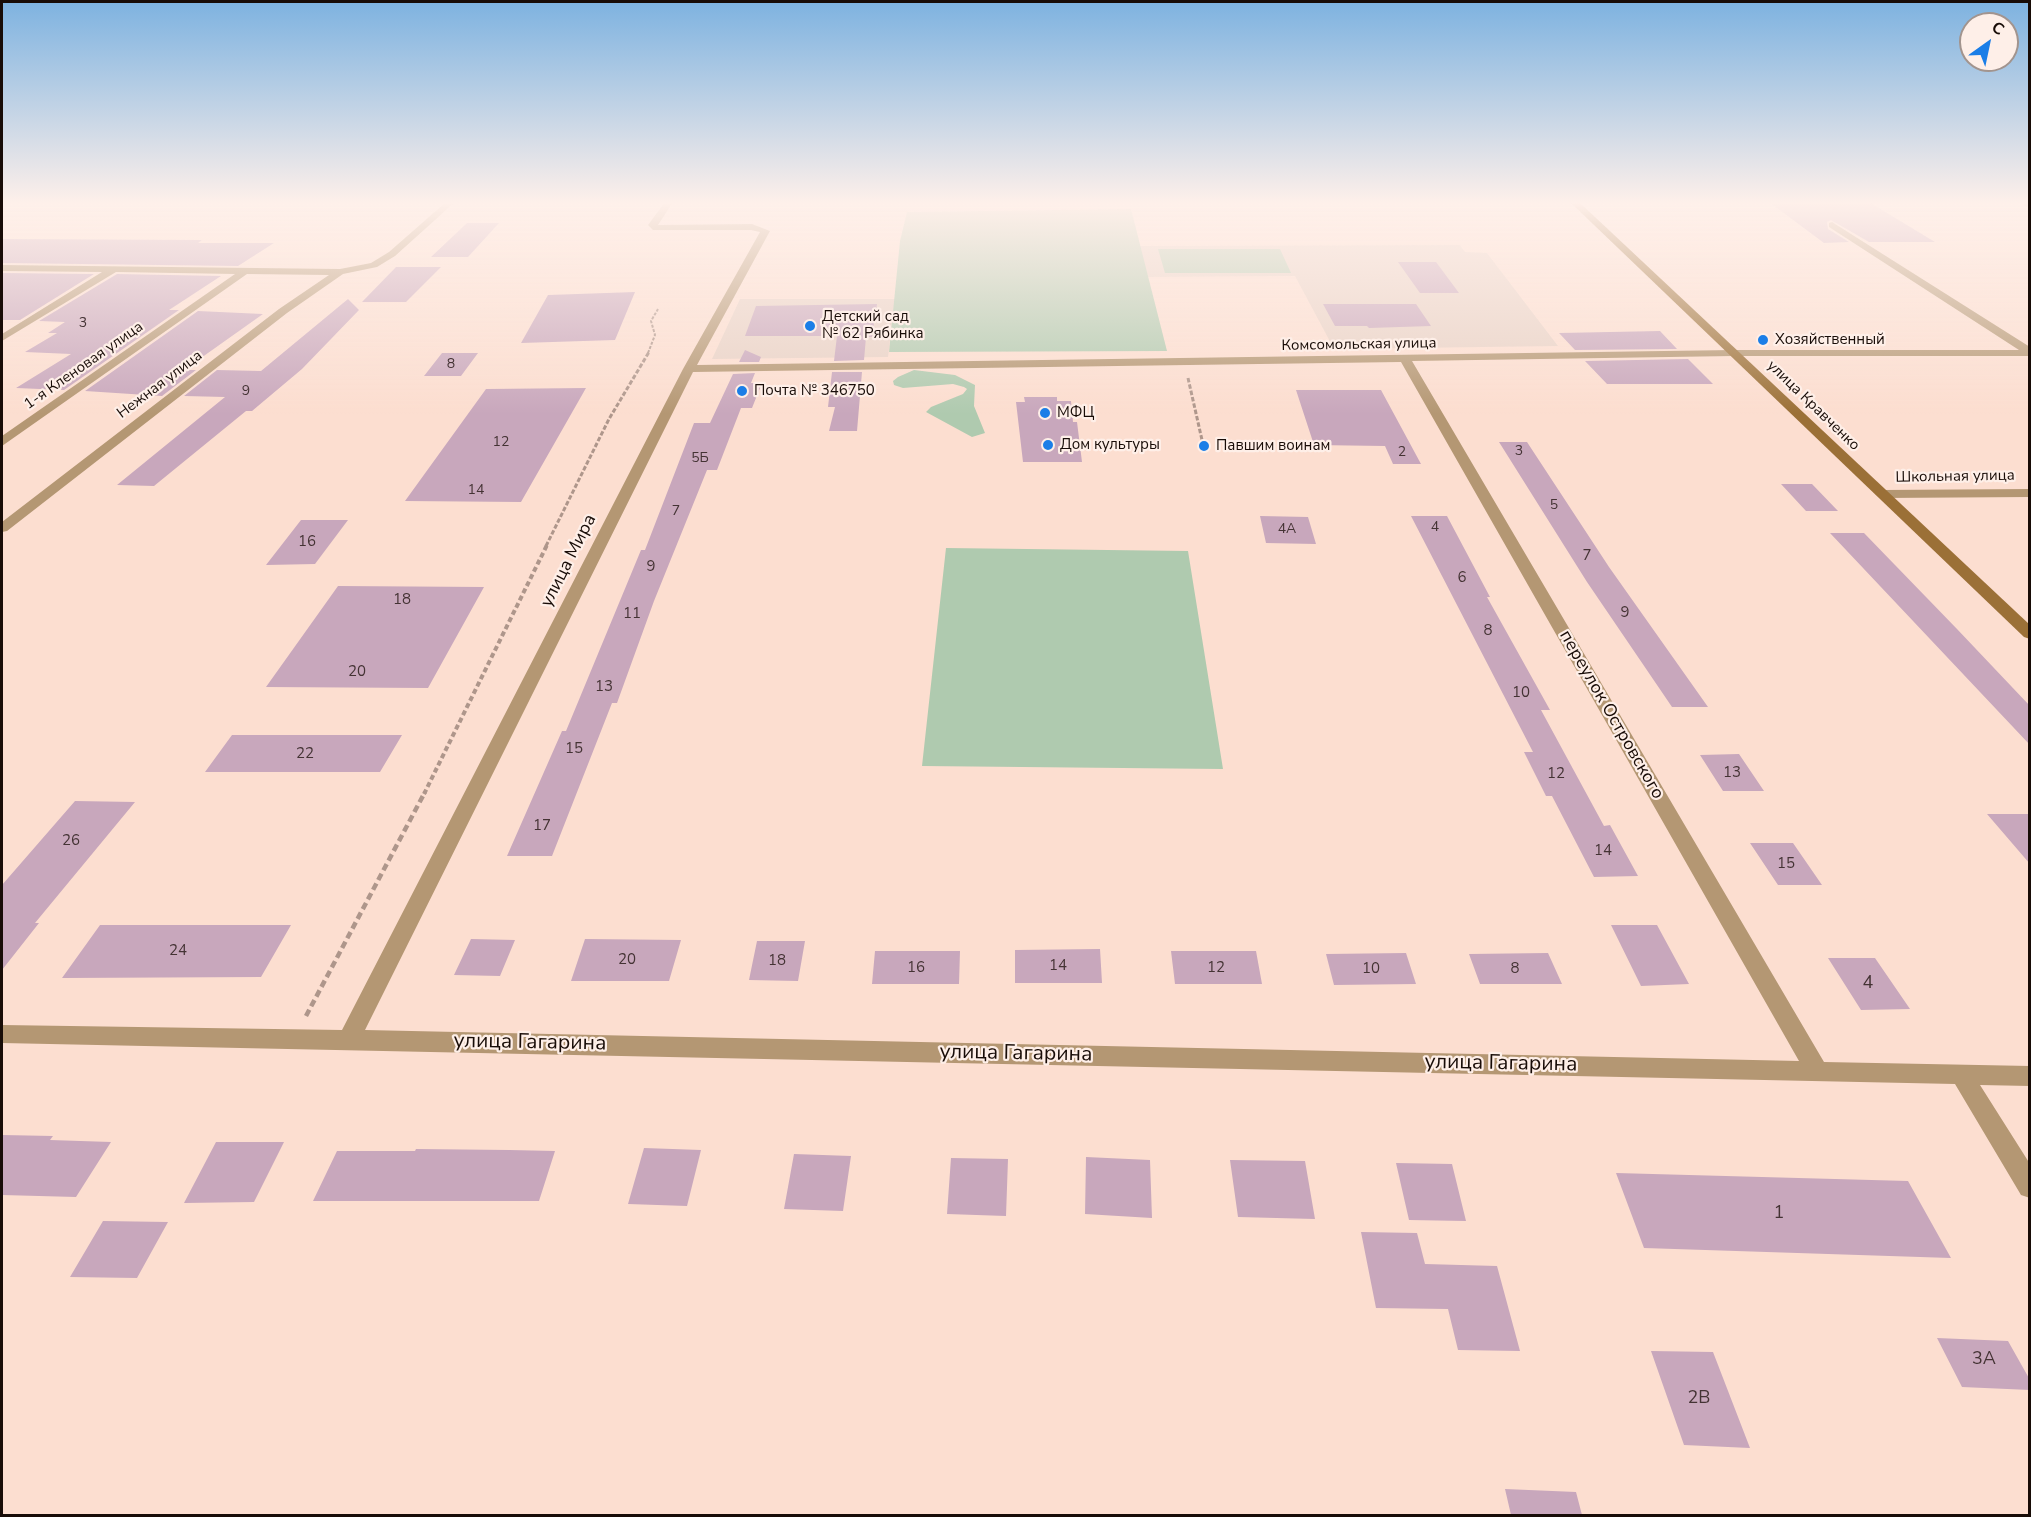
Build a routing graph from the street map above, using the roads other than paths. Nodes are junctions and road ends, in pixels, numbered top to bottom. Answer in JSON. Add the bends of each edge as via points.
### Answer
{"nodes":[{"id":1,"x":108,"y":273,"type":"edge"},
{"id":2,"x":234,"y":273,"type":"edge"},
{"id":3,"x":243,"y":273,"type":"junction"},
{"id":4,"x":263,"y":273,"type":"edge"},
{"id":5,"x":339,"y":273,"type":"edge"},
{"id":6,"x":742,"y":273,"type":"edge"},
{"id":7,"x":1649,"y":273,"type":"edge"},
{"id":8,"x":1907,"y":273,"type":"edge"},
{"id":9,"x":2,"y":338,"type":"edge"},
{"id":10,"x":2030,"y":352,"type":"edge"},
{"id":11,"x":1733,"y":353,"type":"junction"},
{"id":12,"x":1406,"y":360,"type":"junction"},
{"id":13,"x":688,"y":369,"type":"junction"},
{"id":14,"x":2,"y":442,"type":"edge"},
{"id":15,"x":2030,"y":493,"type":"edge"},
{"id":16,"x":1882,"y":494,"type":"junction"},
{"id":17,"x":2,"y":528,"type":"edge"},
{"id":18,"x":2030,"y":634,"type":"edge"},
{"id":19,"x":2,"y":1034,"type":"edge"},
{"id":20,"x":349,"y":1039,"type":"junction"},
{"id":21,"x":1817,"y":1071,"type":"junction"},
{"id":22,"x":1962,"y":1075,"type":"junction"},
{"id":23,"x":2030,"y":1076,"type":"edge"},
{"id":24,"x":2030,"y":1187,"type":"edge"}],
"edges":[{"from":1,"to":9,"type":"street"},
{"from":2,"to":3,"type":"street"},
{"from":3,"to":4,"type":"street"},
{"from":3,"to":14,"type":"street","name":"1-я Кленовая улица"},
{"from":5,"to":17,"type":"street","name":"Нежная улица","via":[[283,311]]},
{"from":6,"to":13,"type":"street","name":"улица Мира"},
{"from":7,"to":11,"type":"street","name":"улица Кравченко"},
{"from":8,"to":10,"type":"street"},
{"from":10,"to":11,"type":"street","name":"Комсомольская улица"},
{"from":11,"to":12,"type":"street","name":"Комсомольская улица"},
{"from":11,"to":16,"type":"street","name":"улица Кравченко"},
{"from":12,"to":13,"type":"street","name":"Комсомольская улица"},
{"from":12,"to":21,"type":"street","name":"переулок Островского"},
{"from":13,"to":20,"type":"street","name":"улица Мира"},
{"from":15,"to":16,"type":"street","name":"Школьная улица"},
{"from":16,"to":18,"type":"street","name":"улица Кравченко"},
{"from":19,"to":20,"type":"street","name":"улица Гагарина"},
{"from":20,"to":21,"type":"street","name":"улица Гагарина"},
{"from":21,"to":22,"type":"street","name":"улица Гагарина"},
{"from":22,"to":23,"type":"street","name":"улица Гагарина"},
{"from":22,"to":24,"type":"street"}]}
